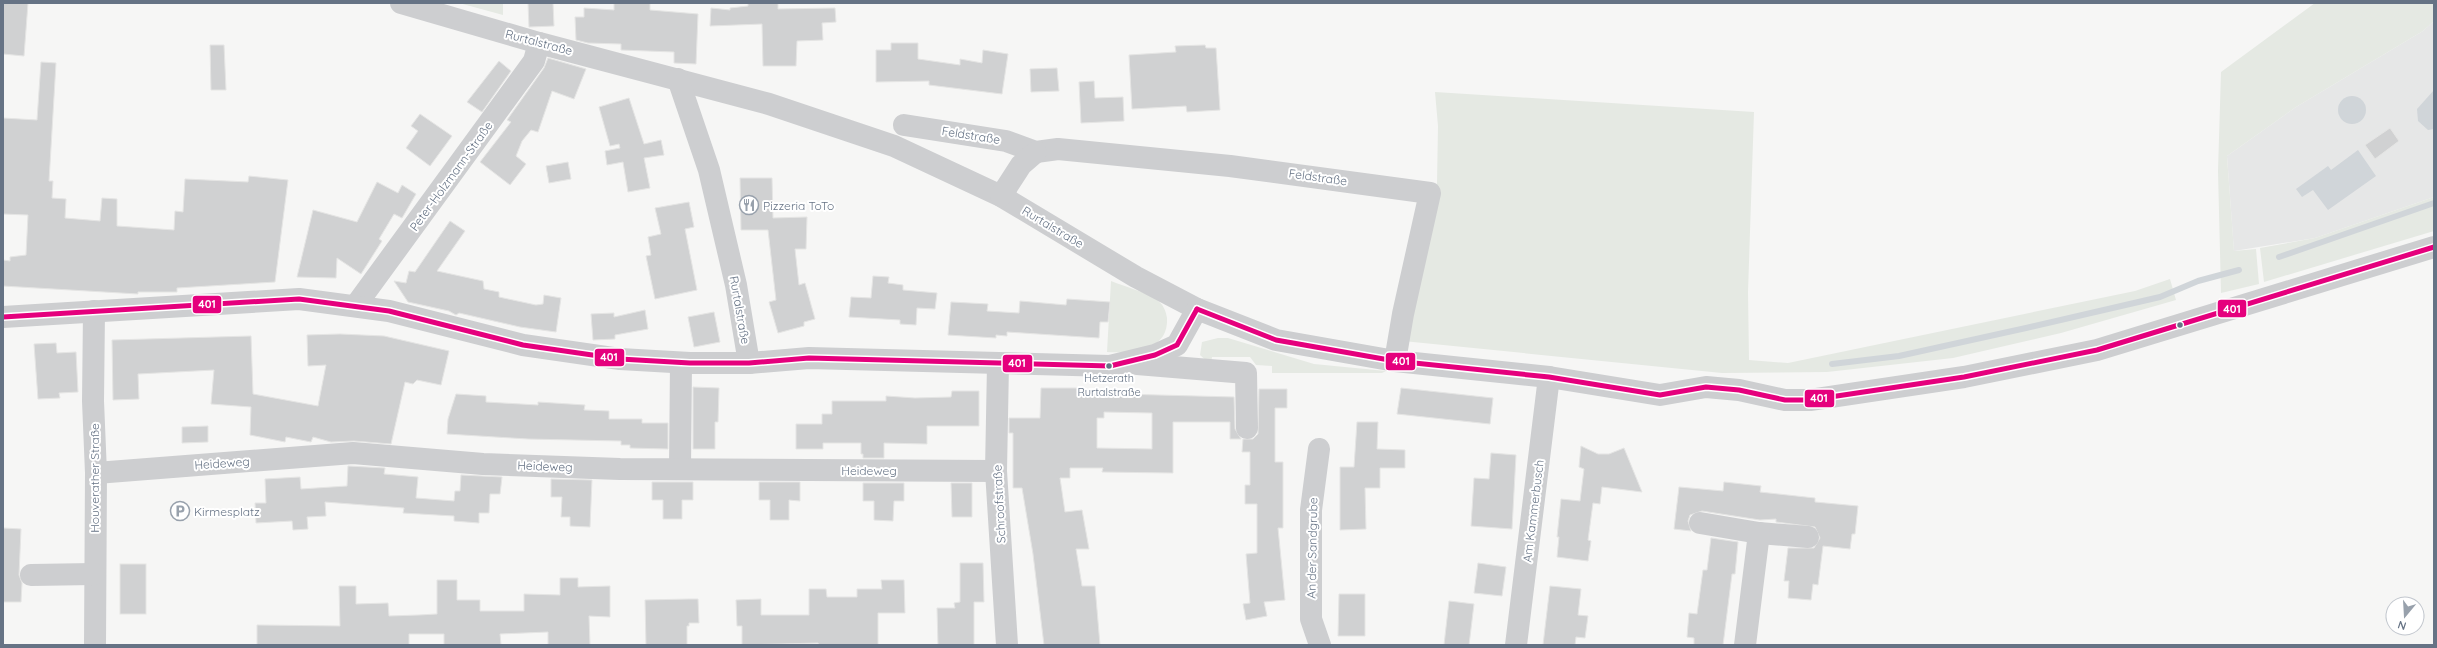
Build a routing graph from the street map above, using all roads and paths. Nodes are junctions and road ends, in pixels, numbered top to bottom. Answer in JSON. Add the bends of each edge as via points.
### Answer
{"nodes":[{"id":1,"x":401,"y":3,"type":"edge"},
{"id":2,"x":539,"y":43,"type":"junction"},
{"id":3,"x":678,"y":79,"type":"junction"},
{"id":4,"x":904,"y":125,"type":"dead end"},
{"id":5,"x":1036,"y":152,"type":"junction"},
{"id":6,"x":1001,"y":196,"type":"junction"},
{"id":7,"x":2434,"y":247,"type":"edge"},
{"id":8,"x":356,"y":306,"type":"junction"},
{"id":9,"x":1197,"y":308,"type":"junction"},
{"id":10,"x":94,"y":311,"type":"junction"},
{"id":11,"x":3,"y":317,"type":"edge"},
{"id":12,"x":1395,"y":361,"type":"junction"},
{"id":13,"x":681,"y":363,"type":"junction"},
{"id":14,"x":749,"y":363,"type":"junction"},
{"id":15,"x":998,"y":364,"type":"junction"},
{"id":16,"x":1125,"y":364,"type":"junction"},
{"id":17,"x":1549,"y":377,"type":"junction"},
{"id":18,"x":1247,"y":428,"type":"dead end"},
{"id":19,"x":1319,"y":449,"type":"dead end"},
{"id":20,"x":680,"y":470,"type":"junction"},
{"id":21,"x":996,"y":471,"type":"junction"},
{"id":22,"x":96,"y":473,"type":"junction"},
{"id":23,"x":1700,"y":523,"type":"dead end"},
{"id":24,"x":1759,"y":533,"type":"junction"},
{"id":25,"x":1808,"y":537,"type":"dead end"},
{"id":26,"x":94,"y":574,"type":"junction"},
{"id":27,"x":31,"y":575,"type":"dead end"},
{"id":28,"x":95,"y":645,"type":"edge"},
{"id":29,"x":1007,"y":645,"type":"edge"},
{"id":30,"x":1320,"y":645,"type":"edge"},
{"id":31,"x":1516,"y":645,"type":"edge"},
{"id":32,"x":1745,"y":645,"type":"edge"}],
"edges":[{"from":1,"to":2,"type":"street","name":"Rurtalstraße"},
{"from":2,"to":3,"type":"street","name":"Rurtalstraße"},
{"from":2,"to":8,"type":"street","name":"Peter-Holzmann-Straße","via":[[534,61]]},
{"from":3,"to":6,"type":"street","name":"Rurtalstraße","via":[[769,104],[894,146]]},
{"from":3,"to":14,"type":"street","name":"Rurtalstraße","via":[[709,170],[736,285]]},
{"from":4,"to":5,"type":"street","name":"Feldstraße","via":[[1006,141]]},
{"from":5,"to":6,"type":"street","via":[[1021,165]]},
{"from":5,"to":12,"type":"street","name":"Feldstraße","via":[[1058,149],[1230,166],[1430,193]]},
{"from":6,"to":9,"type":"street","name":"Rurtalstraße","via":[[1136,277]]},
{"from":7,"to":17,"type":"street","name":"Rurtalstraße","via":[[2098,350],[1964,376],[1810,400],[1785,400],[1739,390],[1706,387],[1660,395]]},
{"from":8,"to":10,"type":"street","via":[[299,299]]},
{"from":8,"to":13,"type":"street","via":[[396,313],[523,345],[594,356]]},
{"from":9,"to":12,"type":"street","name":"Rurtalstraße","via":[[1276,340]]},
{"from":9,"to":16,"type":"street","via":[[1177,345]]},
{"from":10,"to":11,"type":"street"},
{"from":10,"to":22,"type":"street","name":"Houverather Straße","via":[[93,401]]},
{"from":12,"to":17,"type":"street","name":"Rurtalstraße"},
{"from":13,"to":14,"type":"street"},
{"from":13,"to":20,"type":"street"},
{"from":14,"to":15,"type":"street","via":[[809,358]]},
{"from":15,"to":16,"type":"street"},
{"from":15,"to":21,"type":"street","name":"Schroofstraße"},
{"from":16,"to":18,"type":"street","via":[[1246,373]]},
{"from":17,"to":31,"type":"street","name":"Am Kammerbusch"},
{"from":19,"to":30,"type":"street","name":"An der Sandgrube","via":[[1311,510],[1310,619]]},
{"from":20,"to":21,"type":"street","name":"Heideweg"},
{"from":20,"to":22,"type":"street","name":"Heideweg","via":[[483,464],[353,453]]},
{"from":21,"to":29,"type":"street","name":"Schroofstraße"},
{"from":22,"to":26,"type":"street","name":"Houverather Straße"},
{"from":23,"to":24,"type":"street"},
{"from":24,"to":25,"type":"street"},
{"from":24,"to":32,"type":"street"},
{"from":26,"to":27,"type":"street"},
{"from":26,"to":28,"type":"street","name":"Houverather Straße"}]}
